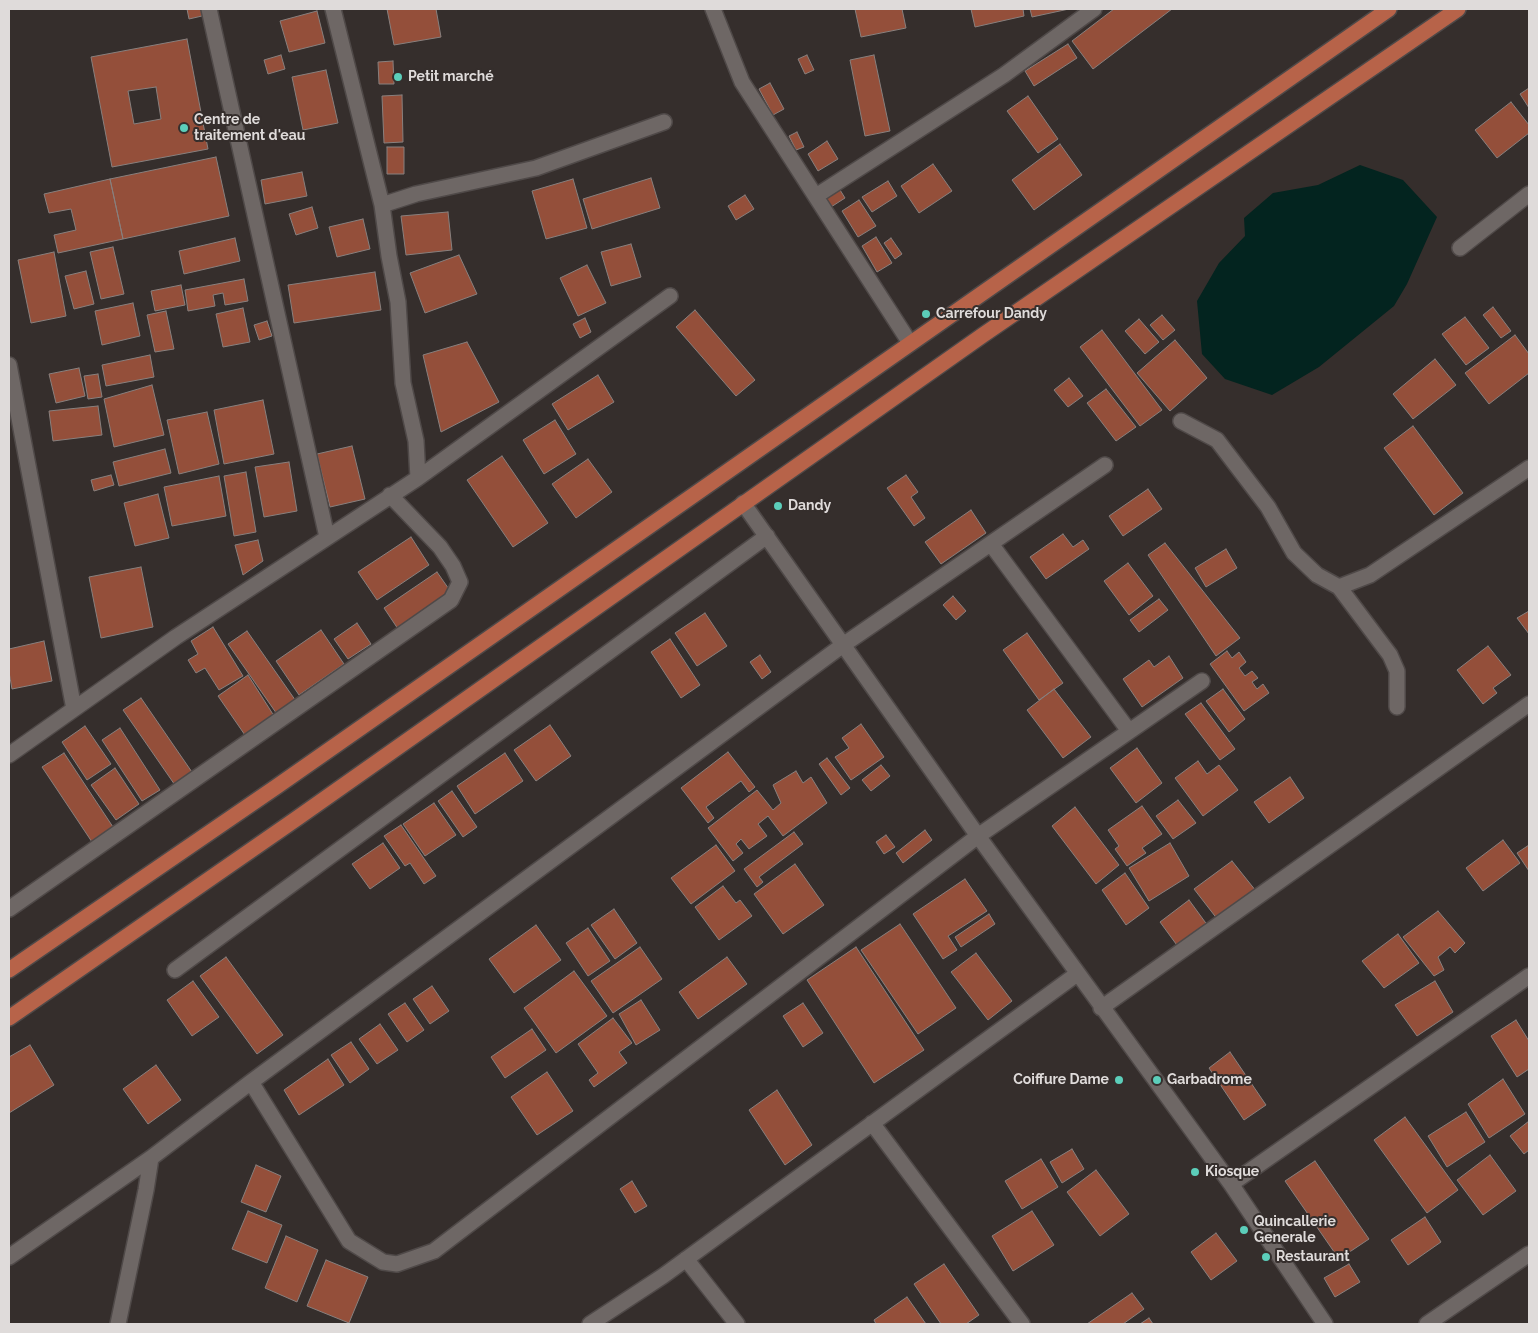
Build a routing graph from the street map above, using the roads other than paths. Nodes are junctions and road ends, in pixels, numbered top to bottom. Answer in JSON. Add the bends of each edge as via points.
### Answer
{"nodes":[{"id":1,"x":209,"y":9,"type":"edge"},
{"id":2,"x":333,"y":9,"type":"edge"},
{"id":3,"x":713,"y":9,"type":"edge"},
{"id":4,"x":1094,"y":9,"type":"edge"},
{"id":5,"x":1389,"y":9,"type":"edge"},
{"id":6,"x":1458,"y":9,"type":"edge"},
{"id":7,"x":664,"y":122,"type":"dead end"},
{"id":8,"x":1529,"y":195,"type":"edge"},
{"id":9,"x":816,"y":196,"type":"junction"},
{"id":10,"x":382,"y":205,"type":"junction"},
{"id":11,"x":1460,"y":248,"type":"dead end"},
{"id":12,"x":670,"y":296,"type":"dead end"},
{"id":13,"x":910,"y":343,"type":"junction"},
{"id":14,"x":9,"y":364,"type":"edge"},
{"id":15,"x":1181,"y":421,"type":"dead end"},
{"id":16,"x":1105,"y":465,"type":"dead end"},
{"id":17,"x":1529,"y":468,"type":"edge"},
{"id":18,"x":418,"y":478,"type":"junction"},
{"id":19,"x":390,"y":495,"type":"junction"},
{"id":20,"x":743,"y":503,"type":"junction"},
{"id":21,"x":767,"y":536,"type":"junction"},
{"id":22,"x":327,"y":537,"type":"junction"},
{"id":23,"x":990,"y":544,"type":"junction"},
{"id":24,"x":1339,"y":587,"type":"junction"},
{"id":25,"x":843,"y":645,"type":"junction"},
{"id":26,"x":1202,"y":681,"type":"dead end"},
{"id":27,"x":1529,"y":704,"type":"edge"},
{"id":28,"x":1397,"y":707,"type":"dead end"},
{"id":29,"x":74,"y":709,"type":"junction"},
{"id":30,"x":1130,"y":731,"type":"junction"},
{"id":31,"x":9,"y":755,"type":"edge"},
{"id":32,"x":978,"y":836,"type":"junction"},
{"id":33,"x":9,"y":909,"type":"edge"},
{"id":34,"x":9,"y":970,"type":"edge"},
{"id":35,"x":175,"y":970,"type":"dead end"},
{"id":36,"x":1077,"y":974,"type":"junction"},
{"id":37,"x":1529,"y":976,"type":"edge"},
{"id":38,"x":1101,"y":1008,"type":"junction"},
{"id":39,"x":9,"y":1018,"type":"edge"},
{"id":40,"x":251,"y":1082,"type":"junction"},
{"id":41,"x":872,"y":1123,"type":"junction"},
{"id":42,"x":151,"y":1158,"type":"junction"},
{"id":43,"x":1231,"y":1184,"type":"junction"},
{"id":44,"x":1529,"y":1254,"type":"edge"},
{"id":45,"x":9,"y":1258,"type":"edge"},
{"id":46,"x":686,"y":1259,"type":"junction"},
{"id":47,"x":118,"y":1324,"type":"edge"},
{"id":48,"x":590,"y":1324,"type":"edge"},
{"id":49,"x":737,"y":1324,"type":"edge"},
{"id":50,"x":1022,"y":1324,"type":"edge"},
{"id":51,"x":1325,"y":1324,"type":"edge"},
{"id":52,"x":1427,"y":1324,"type":"edge"}],
"edges":[{"from":1,"to":22,"type":"street"},
{"from":2,"to":10,"type":"street"},
{"from":3,"to":9,"type":"street","via":[[742,82]]},
{"from":4,"to":9,"type":"street","via":[[1004,75]]},
{"from":5,"to":13,"type":"main road"},
{"from":6,"to":20,"type":"main road","via":[[983,334]]},
{"from":7,"to":10,"type":"street","via":[[536,168],[416,194]]},
{"from":8,"to":11,"type":"street"},
{"from":9,"to":13,"type":"street"},
{"from":10,"to":18,"type":"street","via":[[398,302],[403,383],[416,441]]},
{"from":12,"to":18,"type":"street"},
{"from":13,"to":34,"type":"main road"},
{"from":14,"to":29,"type":"street"},
{"from":15,"to":24,"type":"street","via":[[1217,440],[1268,507],[1294,553],[1317,576]]},
{"from":16,"to":23,"type":"street"},
{"from":17,"to":24,"type":"street","via":[[1370,575]]},
{"from":18,"to":19,"type":"street"},
{"from":19,"to":22,"type":"street"},
{"from":19,"to":33,"type":"street","via":[[440,547],[453,566],[460,582],[451,600]]},
{"from":20,"to":21,"type":"street"},
{"from":20,"to":39,"type":"main road"},
{"from":21,"to":25,"type":"street"},
{"from":21,"to":35,"type":"street"},
{"from":22,"to":29,"type":"street"},
{"from":23,"to":25,"type":"street"},
{"from":23,"to":30,"type":"street"},
{"from":24,"to":28,"type":"street","via":[[1390,655],[1397,671]]},
{"from":25,"to":32,"type":"street"},
{"from":25,"to":40,"type":"street"},
{"from":26,"to":30,"type":"street"},
{"from":27,"to":38,"type":"street"},
{"from":29,"to":31,"type":"street"},
{"from":30,"to":32,"type":"street"},
{"from":32,"to":36,"type":"street"},
{"from":32,"to":40,"type":"street","via":[[434,1251],[397,1264],[383,1262],[349,1241]]},
{"from":36,"to":38,"type":"street"},
{"from":36,"to":41,"type":"street"},
{"from":37,"to":43,"type":"street"},
{"from":38,"to":43,"type":"street"},
{"from":40,"to":42,"type":"street"},
{"from":41,"to":46,"type":"street"},
{"from":41,"to":50,"type":"street"},
{"from":42,"to":45,"type":"street"},
{"from":42,"to":47,"type":"street"},
{"from":43,"to":51,"type":"street"},
{"from":44,"to":52,"type":"street"},
{"from":46,"to":48,"type":"street"},
{"from":46,"to":49,"type":"street"}]}
